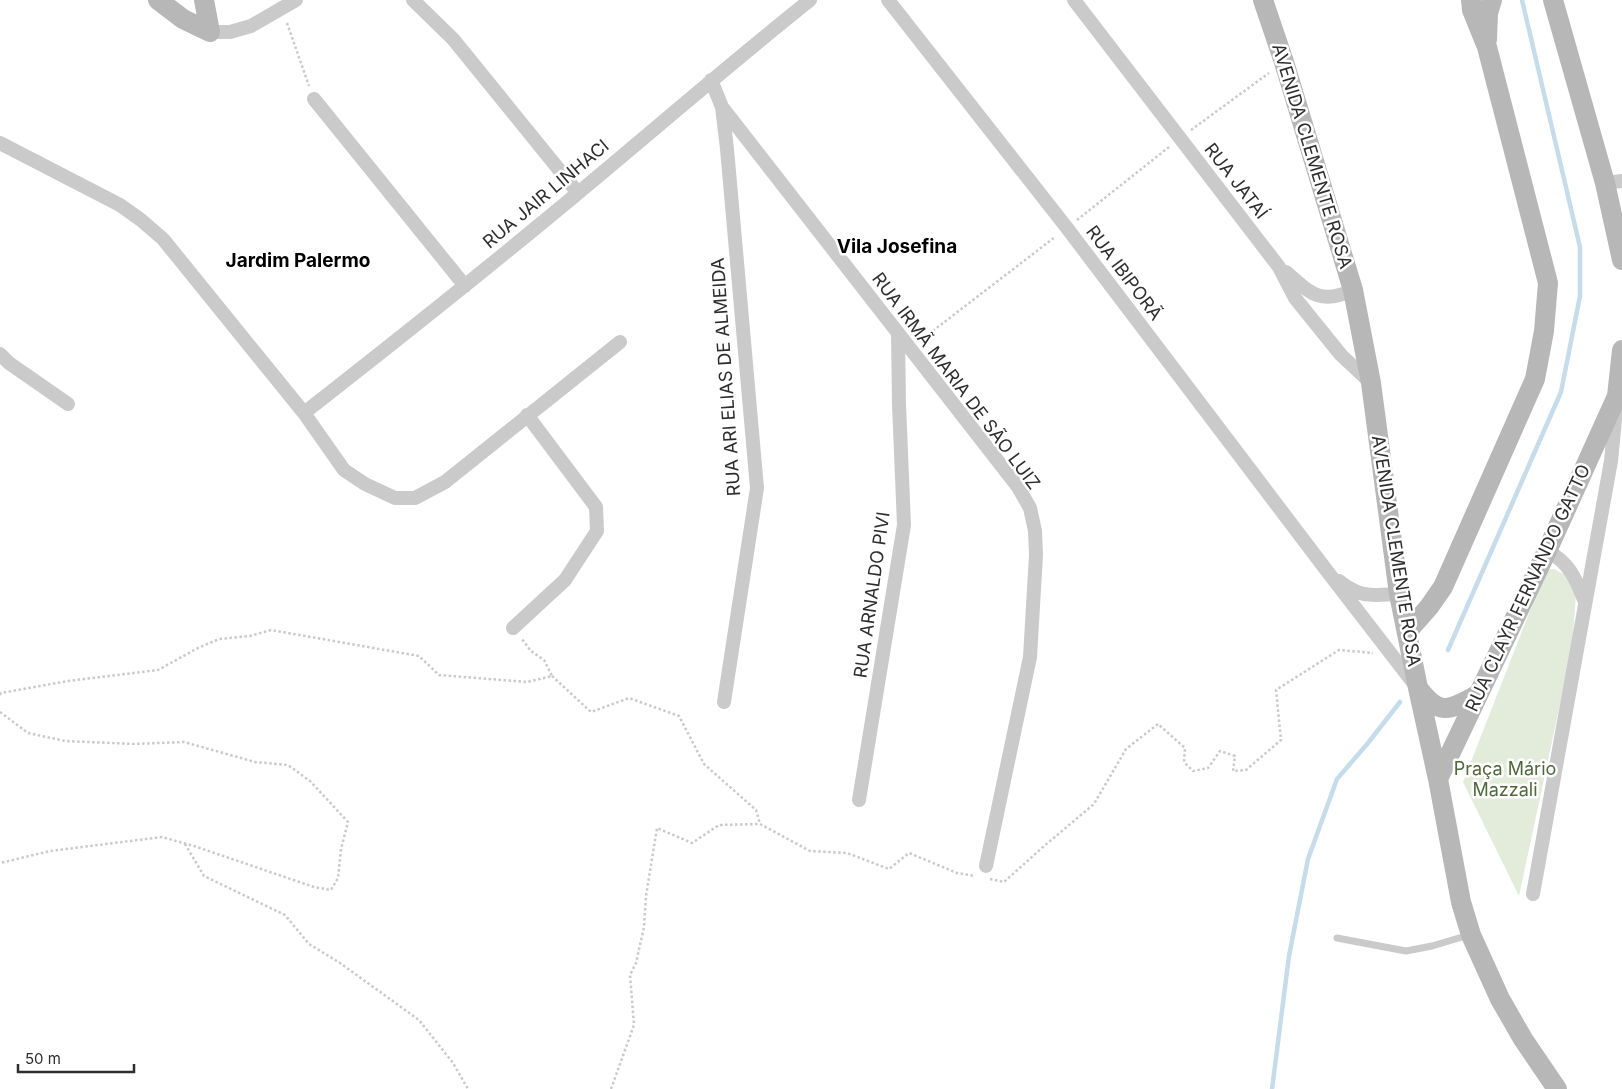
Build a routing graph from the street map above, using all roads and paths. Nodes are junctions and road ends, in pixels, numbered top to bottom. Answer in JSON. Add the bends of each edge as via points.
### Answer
{"nodes":[{"id":1,"x":158,"y":0,"type":"edge"},
{"id":2,"x":204,"y":0,"type":"edge"},
{"id":3,"x":296,"y":0,"type":"edge"},
{"id":4,"x":413,"y":0,"type":"edge"},
{"id":5,"x":810,"y":0,"type":"edge"},
{"id":6,"x":888,"y":0,"type":"edge"},
{"id":7,"x":1074,"y":0,"type":"edge"},
{"id":8,"x":1263,"y":0,"type":"edge"},
{"id":9,"x":1471,"y":0,"type":"edge"},
{"id":10,"x":1492,"y":0,"type":"edge"},
{"id":11,"x":1552,"y":0,"type":"edge"},
{"id":12,"x":282,"y":10,"type":"junction"},
{"id":13,"x":210,"y":32,"type":"junction"},
{"id":14,"x":1487,"y":47,"type":"junction"},
{"id":15,"x":1284,"y":62,"type":"junction"},
{"id":16,"x":711,"y":80,"type":"junction"},
{"id":17,"x":314,"y":99,"type":"joint"},
{"id":18,"x":722,"y":107,"type":"junction"},
{"id":19,"x":1179,"y":139,"type":"junction"},
{"id":20,"x":0,"y":143,"type":"edge"},
{"id":21,"x":1613,"y":182,"type":"edge"},
{"id":22,"x":578,"y":193,"type":"junction"},
{"id":23,"x":1067,"y":228,"type":"junction"},
{"id":24,"x":1622,"y":260,"type":"edge"},
{"id":25,"x":1279,"y":267,"type":"junction"},
{"id":26,"x":465,"y":286,"type":"junction"},
{"id":27,"x":1353,"y":290,"type":"junction"},
{"id":28,"x":898,"y":334,"type":"junction"},
{"id":29,"x":620,"y":342,"type":"dead end"},
{"id":30,"x":910,"y":349,"type":"junction"},
{"id":31,"x":1622,"y":350,"type":"edge"},
{"id":32,"x":0,"y":354,"type":"edge"},
{"id":33,"x":1371,"y":383,"type":"junction"},
{"id":34,"x":1617,"y":396,"type":"junction"},
{"id":35,"x":68,"y":404,"type":"dead end"},
{"id":36,"x":304,"y":413,"type":"junction"},
{"id":37,"x":527,"y":415,"type":"junction"},
{"id":38,"x":1547,"y":551,"type":"junction"},
{"id":39,"x":1327,"y":571,"type":"junction"},
{"id":40,"x":1399,"y":594,"type":"junction"},
{"id":41,"x":1585,"y":602,"type":"junction"},
{"id":42,"x":513,"y":628,"type":"joint"},
{"id":43,"x":1407,"y":632,"type":"junction"},
{"id":44,"x":1392,"y":655,"type":"junction"},
{"id":45,"x":552,"y":676,"type":"junction"},
{"id":46,"x":1418,"y":688,"type":"junction"},
{"id":47,"x":0,"y":695,"type":"edge"},
{"id":48,"x":1477,"y":695,"type":"junction"},
{"id":49,"x":724,"y":702,"type":"dead end"},
{"id":50,"x":0,"y":712,"type":"edge"},
{"id":51,"x":1438,"y":779,"type":"junction"},
{"id":52,"x":860,"y":800,"type":"dead end"},
{"id":53,"x":760,"y":824,"type":"junction"},
{"id":54,"x":184,"y":843,"type":"junction"},
{"id":55,"x":0,"y":863,"type":"edge"},
{"id":56,"x":986,"y":872,"type":"joint"},
{"id":57,"x":976,"y":877,"type":"dead end"},
{"id":58,"x":1533,"y":894,"type":"dead end"},
{"id":59,"x":1471,"y":935,"type":"junction"},
{"id":60,"x":1337,"y":938,"type":"dead end"},
{"id":61,"x":468,"y":1089,"type":"edge"},
{"id":62,"x":611,"y":1089,"type":"edge"},
{"id":63,"x":1557,"y":1089,"type":"edge"}],
"edges":[{"from":1,"to":13,"type":"main road","via":[[183,19]]},
{"from":2,"to":13,"type":"main road"},
{"from":3,"to":12,"type":"street"},
{"from":4,"to":22,"type":"street","via":[[454,40]]},
{"from":5,"to":16,"type":"street","name":"RUA JAIR LINHACI"},
{"from":6,"to":23,"type":"street","name":"RUA IBIPORÃ"},
{"from":7,"to":19,"type":"street","name":"RUA JATAÍ"},
{"from":8,"to":15,"type":"main road","name":"AVENIDA CLEMENTE ROSA"},
{"from":9,"to":14,"type":"main road"},
{"from":10,"to":14,"type":"main road","via":[[1488,13]]},
{"from":11,"to":21,"type":"main road"},
{"from":12,"to":13,"type":"street","via":[[251,26],[230,32]]},
{"from":12,"to":17,"type":"path"},
{"from":14,"to":43,"type":"main road","via":[[1548,283],[1544,331],[1535,379],[1442,587]]},
{"from":15,"to":19,"type":"path"},
{"from":15,"to":27,"type":"main road","name":"AVENIDA CLEMENTE ROSA"},
{"from":16,"to":18,"type":"street","name":"RUA IRMÃ MARIA DE SÃO LUIZ"},
{"from":16,"to":22,"type":"street","name":"RUA JAIR LINHACI"},
{"from":17,"to":26,"type":"street"},
{"from":18,"to":28,"type":"street","name":"RUA IRMÃ MARIA DE SÃO LUIZ"},
{"from":18,"to":49,"type":"street","name":"RUA ARI ELIAS DE ALMEIDA","via":[[757,488]]},
{"from":19,"to":23,"type":"path"},
{"from":19,"to":25,"type":"street","name":"RUA JATAÍ"},
{"from":20,"to":36,"type":"street","via":[[120,206],[163,239]]},
{"from":21,"to":24,"type":"main road"},
{"from":22,"to":26,"type":"street","name":"RUA JAIR LINHACI"},
{"from":23,"to":30,"type":"path"},
{"from":23,"to":39,"type":"street","name":"RUA IBIPORÃ"},
{"from":25,"to":27,"type":"street","via":[[1306,290],[1327,298]]},
{"from":25,"to":33,"type":"street","name":"RUA JATAÍ","via":[[1296,298],[1341,355]]},
{"from":26,"to":36,"type":"street","name":"RUA JAIR LINHACI"},
{"from":27,"to":33,"type":"main road","name":"AVENIDA CLEMENTE ROSA"},
{"from":28,"to":30,"type":"street","name":"RUA IRMÃ MARIA DE SÃO LUIZ"},
{"from":28,"to":52,"type":"street","name":"RUA ARNALDO PIVI","via":[[904,524]]},
{"from":29,"to":37,"type":"street"},
{"from":30,"to":56,"type":"street","name":"RUA IRMÃ MARIA DE SÃO LUIZ","via":[[1018,487],[1030,508],[1035,531],[1030,657]]},
{"from":31,"to":34,"type":"main road","name":"RUA CLAYR FERNANDO GATTO"},
{"from":32,"to":35,"type":"street"},
{"from":33,"to":40,"type":"main road","name":"AVENIDA CLEMENTE ROSA"},
{"from":34,"to":38,"type":"main road","name":"RUA CLAYR FERNANDO GATTO"},
{"from":34,"to":41,"type":"street","name":"RUA CLAYR FERNANDO GATTO","via":[[1611,461]]},
{"from":36,"to":37,"type":"street","via":[[344,470],[395,498],[416,498],[446,482]]},
{"from":37,"to":42,"type":"street","via":[[596,507],[597,531],[566,580]]},
{"from":38,"to":41,"type":"street","via":[[1570,568]]},
{"from":38,"to":48,"type":"main road","name":"RUA CLAYR FERNANDO GATTO"},
{"from":39,"to":40,"type":"street","name":"RUA IBIPORÃ","via":[[1349,589],[1363,595]]},
{"from":39,"to":44,"type":"street","name":"RUA IBIPORÃ"},
{"from":40,"to":43,"type":"main road","name":"AVENIDA CLEMENTE ROSA"},
{"from":41,"to":58,"type":"street","name":"RUA CLAYR FERNANDO GATTO"},
{"from":42,"to":45,"type":"path","via":[[531,651],[544,660]]},
{"from":43,"to":46,"type":"main road","name":"AVENIDA CLEMENTE ROSA"},
{"from":44,"to":46,"type":"street","name":"RUA IBIPORÃ"},
{"from":44,"to":56,"type":"path","via":[[1339,650],[1276,690],[1282,740],[1246,770],[1233,771],[1235,756],[1220,751],[1208,768],[1193,771],[1184,762],[1186,748],[1158,724],[1126,749],[1094,804],[1004,882]]},
{"from":45,"to":47,"type":"path","via":[[527,682],[439,675],[419,656],[271,630],[220,639],[158,670],[32,687]]},
{"from":45,"to":53,"type":"path","via":[[591,712],[630,698],[679,716],[704,764],[756,810]]},
{"from":46,"to":48,"type":"main road","via":[[1435,706],[1447,709]]},
{"from":46,"to":51,"type":"main road","name":"AVENIDA CLEMENTE ROSA"},
{"from":48,"to":51,"type":"main road","name":"RUA CLAYR FERNANDO GATTO"},
{"from":50,"to":54,"type":"path","via":[[28,733],[65,741],[184,742],[255,762],[288,765],[310,781],[348,822],[338,878],[330,890]]},
{"from":51,"to":59,"type":"main road","name":"AVENIDA CLEMENTE ROSA","via":[[1461,902]]},
{"from":53,"to":57,"type":"path","via":[[810,851],[847,853],[889,869],[909,854]]},
{"from":53,"to":62,"type":"path","via":[[719,825],[692,843],[657,828],[644,927],[630,976],[634,1025]]},
{"from":54,"to":55,"type":"path","via":[[162,837],[50,851]]},
{"from":54,"to":61,"type":"path","via":[[204,876],[284,915],[310,944],[419,1020]]},
{"from":59,"to":60,"type":"lane","via":[[1406,951]]},
{"from":59,"to":63,"type":"main road","name":"AVENIDA CLEMENTE ROSA","via":[[1522,1039]]}]}
